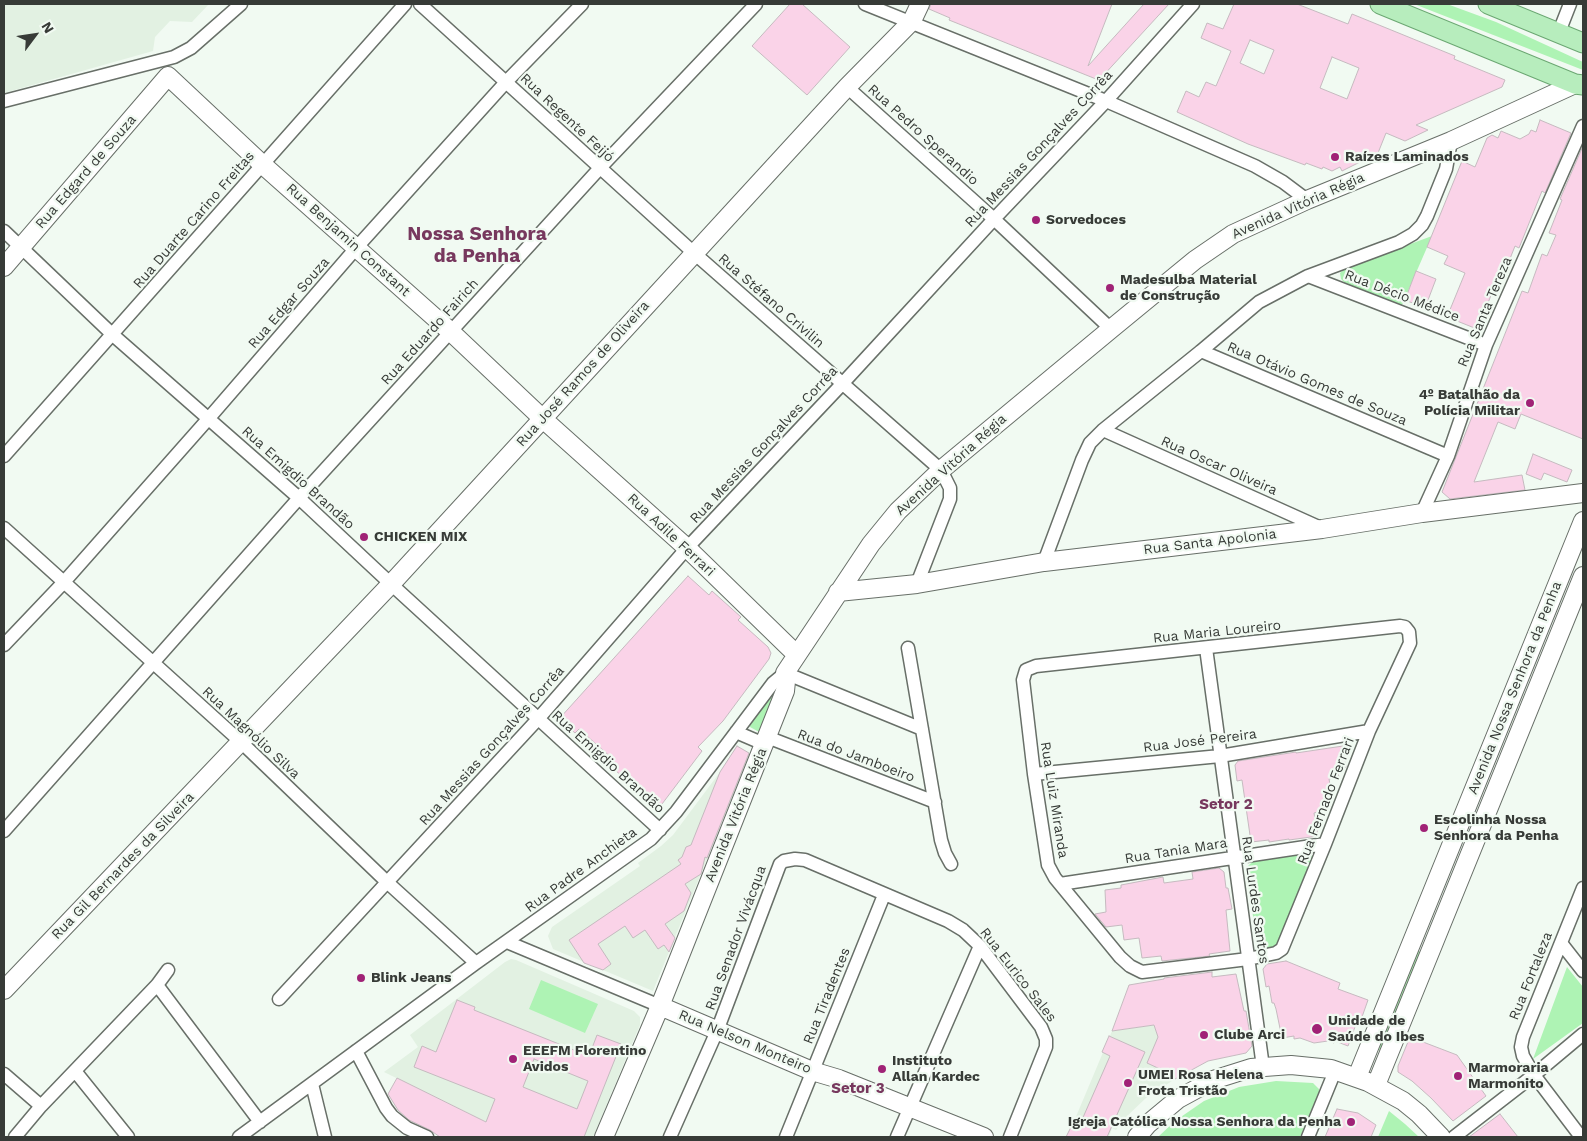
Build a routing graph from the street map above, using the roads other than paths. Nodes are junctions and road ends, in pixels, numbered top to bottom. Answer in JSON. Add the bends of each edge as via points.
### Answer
{"nodes":[{"id":1,"x":241,"y":4,"type":"edge"},
{"id":2,"x":406,"y":4,"type":"edge"},
{"id":3,"x":420,"y":4,"type":"edge"},
{"id":4,"x":582,"y":4,"type":"edge"},
{"id":5,"x":756,"y":4,"type":"edge"},
{"id":6,"x":866,"y":4,"type":"edge"},
{"id":7,"x":920,"y":4,"type":"edge"},
{"id":8,"x":1193,"y":4,"type":"edge"},
{"id":9,"x":1380,"y":4,"type":"edge"},
{"id":10,"x":1488,"y":4,"type":"edge"},
{"id":11,"x":1570,"y":4,"type":"edge"},
{"id":12,"x":912,"y":21,"type":"junction"},
{"id":13,"x":1559,"y":32,"type":"junction"},
{"id":14,"x":1583,"y":43,"type":"edge"},
{"id":15,"x":174,"y":57,"type":"junction"},
{"id":16,"x":168,"y":76,"type":"junction"},
{"id":17,"x":506,"y":82,"type":"junction"},
{"id":18,"x":1579,"y":85,"type":"edge"},
{"id":19,"x":847,"y":87,"type":"junction"},
{"id":20,"x":4,"y":101,"type":"edge"},
{"id":21,"x":1106,"y":101,"type":"junction"},
{"id":22,"x":1583,"y":126,"type":"edge"},
{"id":23,"x":1451,"y":141,"type":"junction"},
{"id":24,"x":263,"y":164,"type":"junction"},
{"id":25,"x":599,"y":169,"type":"junction"},
{"id":26,"x":1307,"y":200,"type":"junction"},
{"id":27,"x":994,"y":219,"type":"junction"},
{"id":28,"x":4,"y":231,"type":"edge"},
{"id":29,"x":21,"y":247,"type":"junction"},
{"id":30,"x":357,"y":247,"type":"junction"},
{"id":31,"x":694,"y":253,"type":"junction"},
{"id":32,"x":4,"y":267,"type":"edge"},
{"id":33,"x":1308,"y":276,"type":"junction"},
{"id":34,"x":1111,"y":329,"type":"junction"},
{"id":35,"x":451,"y":332,"type":"junction"},
{"id":36,"x":113,"y":335,"type":"junction"},
{"id":37,"x":1486,"y":344,"type":"junction"},
{"id":38,"x":1201,"y":351,"type":"junction"},
{"id":39,"x":843,"y":383,"type":"junction"},
{"id":40,"x":209,"y":418,"type":"junction"},
{"id":41,"x":543,"y":419,"type":"junction"},
{"id":42,"x":1102,"y":430,"type":"junction"},
{"id":43,"x":4,"y":456,"type":"edge"},
{"id":44,"x":1448,"y":456,"type":"junction"},
{"id":45,"x":941,"y":470,"type":"junction"},
{"id":46,"x":1583,"y":493,"type":"edge"},
{"id":47,"x":299,"y":498,"type":"junction"},
{"id":48,"x":1422,"y":513,"type":"junction"},
{"id":49,"x":1583,"y":521,"type":"edge"},
{"id":50,"x":4,"y":528,"type":"edge"},
{"id":51,"x":1322,"y":528,"type":"junction"},
{"id":52,"x":687,"y":548,"type":"junction"},
{"id":53,"x":1044,"y":562,"type":"junction"},
{"id":54,"x":1583,"y":576,"type":"edge"},
{"id":55,"x":64,"y":582,"type":"junction"},
{"id":56,"x":391,"y":584,"type":"junction"},
{"id":57,"x":917,"y":584,"type":"junction"},
{"id":58,"x":838,"y":592,"type":"junction"},
{"id":59,"x":1551,"y":600,"type":"junction"},
{"id":60,"x":1570,"y":608,"type":"junction"},
{"id":61,"x":1409,"y":632,"type":"joint"},
{"id":62,"x":4,"y":645,"type":"edge"},
{"id":63,"x":908,"y":648,"type":"dead end"},
{"id":64,"x":1206,"y":648,"type":"junction"},
{"id":65,"x":797,"y":654,"type":"junction"},
{"id":66,"x":153,"y":664,"type":"junction"},
{"id":67,"x":1026,"y":670,"type":"joint"},
{"id":68,"x":785,"y":673,"type":"junction"},
{"id":69,"x":1509,"y":703,"type":"junction"},
{"id":70,"x":1528,"y":711,"type":"junction"},
{"id":71,"x":538,"y":719,"type":"junction"},
{"id":72,"x":922,"y":729,"type":"junction"},
{"id":73,"x":1369,"y":731,"type":"junction"},
{"id":74,"x":736,"y":732,"type":"junction"},
{"id":75,"x":766,"y":740,"type":"junction"},
{"id":76,"x":241,"y":742,"type":"junction"},
{"id":77,"x":1220,"y":756,"type":"junction"},
{"id":78,"x":1034,"y":774,"type":"junction"},
{"id":79,"x":935,"y":802,"type":"junction"},
{"id":80,"x":660,"y":830,"type":"junction"},
{"id":81,"x":4,"y":831,"type":"edge"},
{"id":82,"x":1326,"y":844,"type":"junction"},
{"id":83,"x":1234,"y":858,"type":"junction"},
{"id":84,"x":784,"y":861,"type":"joint"},
{"id":85,"x":951,"y":864,"type":"dead end"},
{"id":86,"x":388,"y":883,"type":"junction"},
{"id":87,"x":1060,"y":884,"type":"junction"},
{"id":88,"x":1583,"y":888,"type":"edge"},
{"id":89,"x":884,"y":895,"type":"junction"},
{"id":90,"x":1412,"y":941,"type":"junction"},
{"id":91,"x":507,"y":942,"type":"junction"},
{"id":92,"x":1561,"y":943,"type":"junction"},
{"id":93,"x":980,"y":946,"type":"junction"},
{"id":94,"x":1432,"y":948,"type":"junction"},
{"id":95,"x":1248,"y":959,"type":"junction"},
{"id":96,"x":476,"y":963,"type":"junction"},
{"id":97,"x":168,"y":970,"type":"dead end"},
{"id":98,"x":1583,"y":971,"type":"edge"},
{"id":99,"x":156,"y":985,"type":"junction"},
{"id":100,"x":5,"y":987,"type":"edge"},
{"id":101,"x":279,"y":999,"type":"dead end"},
{"id":102,"x":660,"y":1006,"type":"junction"},
{"id":103,"x":718,"y":1031,"type":"junction"},
{"id":104,"x":1583,"y":1034,"type":"edge"},
{"id":105,"x":356,"y":1051,"type":"junction"},
{"id":106,"x":1263,"y":1067,"type":"junction"},
{"id":107,"x":75,"y":1071,"type":"junction"},
{"id":108,"x":812,"y":1071,"type":"junction"},
{"id":109,"x":1335,"y":1071,"type":"junction"},
{"id":110,"x":4,"y":1074,"type":"edge"},
{"id":111,"x":1534,"y":1075,"type":"junction"},
{"id":112,"x":1357,"y":1077,"type":"junction"},
{"id":113,"x":312,"y":1084,"type":"junction"},
{"id":114,"x":1376,"y":1085,"type":"junction"},
{"id":115,"x":41,"y":1106,"type":"junction"},
{"id":116,"x":908,"y":1108,"type":"junction"},
{"id":117,"x":260,"y":1122,"type":"junction"},
{"id":118,"x":15,"y":1137,"type":"edge"},
{"id":119,"x":128,"y":1137,"type":"edge"},
{"id":120,"x":239,"y":1137,"type":"edge"},
{"id":121,"x":325,"y":1137,"type":"edge"},
{"id":122,"x":427,"y":1137,"type":"edge"},
{"id":123,"x":604,"y":1137,"type":"edge"},
{"id":124,"x":670,"y":1137,"type":"edge"},
{"id":125,"x":786,"y":1137,"type":"edge"},
{"id":126,"x":897,"y":1137,"type":"edge"},
{"id":127,"x":984,"y":1137,"type":"edge"},
{"id":128,"x":1010,"y":1137,"type":"edge"},
{"id":129,"x":1137,"y":1137,"type":"edge"},
{"id":130,"x":1308,"y":1137,"type":"edge"},
{"id":131,"x":1441,"y":1137,"type":"edge"},
{"id":132,"x":1454,"y":1137,"type":"edge"},
{"id":133,"x":1581,"y":1137,"type":"edge"}],
"edges":[{"from":1,"to":15,"type":"street","via":[[191,48]]},
{"from":2,"to":24,"type":"street","name":"Rua Duarte Carino Freitas"},
{"from":3,"to":17,"type":"street","name":"Rua Regente Feijó"},
{"from":4,"to":17,"type":"street","name":"Rua Edgar Souza"},
{"from":5,"to":25,"type":"street","name":"Rua Eduardo Fairich"},
{"from":6,"to":12,"type":"street"},
{"from":7,"to":12,"type":"street","name":"Rua José Ramos de Oliveira"},
{"from":8,"to":21,"type":"street","name":"Rua Messias Gonçalves Corrêa"},
{"from":9,"to":18,"type":"main road"},
{"from":10,"to":13,"type":"main road"},
{"from":11,"to":13,"type":"street"},
{"from":12,"to":19,"type":"street","name":"Rua José Ramos de Oliveira"},
{"from":12,"to":21,"type":"street"},
{"from":13,"to":14,"type":"main road"},
{"from":15,"to":16,"type":"street"},
{"from":15,"to":20,"type":"street"},
{"from":16,"to":24,"type":"street","name":"Rua Benjamin Constant"},
{"from":16,"to":29,"type":"street","name":"Rua Edgard de Souza"},
{"from":17,"to":25,"type":"street","name":"Rua Regente Feijó"},
{"from":17,"to":30,"type":"street","name":"Rua Edgar Souza"},
{"from":18,"to":23,"type":"street","name":"Avenida Vitória Régia"},
{"from":19,"to":27,"type":"street","name":"Rua Pedro Sperandio"},
{"from":19,"to":31,"type":"street","name":"Rua José Ramos de Oliveira"},
{"from":21,"to":26,"type":"street","via":[[1255,166]]},
{"from":21,"to":27,"type":"street","name":"Rua Messias Gonçalves Corrêa"},
{"from":22,"to":37,"type":"street","name":"Rua Santa Tereza"},
{"from":23,"to":26,"type":"street","name":"Avenida Vitória Régia"},
{"from":23,"to":33,"type":"street","via":[[1446,169],[1427,216],[1413,234]]},
{"from":24,"to":30,"type":"street","name":"Rua Benjamin Constant"},
{"from":24,"to":36,"type":"street","name":"Rua Duarte Carino Freitas"},
{"from":25,"to":31,"type":"street","name":"Rua Regente Feijó"},
{"from":25,"to":35,"type":"street","name":"Rua Eduardo Fairich"},
{"from":26,"to":34,"type":"street","name":"Avenida Vitória Régia","via":[[1233,234],[1195,260]]},
{"from":27,"to":34,"type":"street","name":"Rua Pedro Sperandio"},
{"from":27,"to":39,"type":"street","name":"Rua Messias Gonçalves Corrêa"},
{"from":28,"to":29,"type":"street","name":"Rua Emigdio Brandão"},
{"from":29,"to":32,"type":"street","name":"Rua Edgard de Souza"},
{"from":29,"to":36,"type":"street","name":"Rua Emigdio Brandão"},
{"from":30,"to":35,"type":"street","name":"Rua Benjamin Constant"},
{"from":30,"to":40,"type":"street","name":"Rua Edgar Souza"},
{"from":31,"to":39,"type":"street","name":"Rua Stéfano Crivilin"},
{"from":31,"to":41,"type":"street","name":"Rua José Ramos de Oliveira"},
{"from":33,"to":37,"type":"street","name":"Rua Décio Médice"},
{"from":33,"to":38,"type":"street","via":[[1259,302]]},
{"from":34,"to":45,"type":"street","name":"Avenida Vitória Régia"},
{"from":35,"to":41,"type":"street","name":"Rua Benjamin Constant"},
{"from":35,"to":47,"type":"street","name":"Rua Eduardo Fairich"},
{"from":36,"to":40,"type":"street","name":"Rua Emigdio Brandão"},
{"from":36,"to":43,"type":"street","name":"Rua Duarte Carino Freitas"},
{"from":37,"to":44,"type":"street","name":"Rua Santa Tereza"},
{"from":38,"to":42,"type":"street"},
{"from":38,"to":44,"type":"street","name":"Rua Otávio Gomes de Souza"},
{"from":39,"to":45,"type":"street","name":"Rua Stéfano Crivilin"},
{"from":39,"to":52,"type":"street","name":"Rua Messias Gonçalves Corrêa"},
{"from":40,"to":47,"type":"street","name":"Rua Emigdio Brandão"},
{"from":40,"to":55,"type":"street","name":"Rua Edgar Souza"},
{"from":41,"to":52,"type":"street","name":"Rua Adile Ferrari"},
{"from":41,"to":56,"type":"street","name":"Rua José Ramos de Oliveira"},
{"from":42,"to":51,"type":"street","name":"Rua Oscar Oliveira"},
{"from":42,"to":53,"type":"street","via":[[1090,442],[1082,460]]},
{"from":44,"to":48,"type":"street","name":"Rua Santa Tereza"},
{"from":45,"to":57,"type":"street","via":[[950,488],[950,499]]},
{"from":45,"to":58,"type":"street","name":"Avenida Vitória Régia","via":[[898,511]]},
{"from":46,"to":48,"type":"street","name":"Rua Santa Apolonia"},
{"from":47,"to":56,"type":"street","name":"Rua Emigdio Brandão"},
{"from":47,"to":66,"type":"street","name":"Rua Eduardo Fairich"},
{"from":48,"to":51,"type":"street","name":"Rua Santa Apolonia"},
{"from":49,"to":59,"type":"street","name":"Avenida Nossa Senhora da Penha"},
{"from":50,"to":55,"type":"street","name":"Rua Magnólio Silva"},
{"from":51,"to":53,"type":"street","name":"Rua Santa Apolonia"},
{"from":52,"to":65,"type":"street","name":"Rua Adile Ferrari"},
{"from":52,"to":71,"type":"street","name":"Rua Messias Gonçalves Corrêa"},
{"from":53,"to":57,"type":"street","name":"Rua Santa Apolonia"},
{"from":54,"to":60,"type":"street","name":"Avenida Nossa Senhora da Penha"},
{"from":55,"to":62,"type":"street","name":"Rua Edgar Souza"},
{"from":55,"to":66,"type":"street","name":"Rua Magnólio Silva"},
{"from":56,"to":71,"type":"street","name":"Rua Emigdio Brandão"},
{"from":56,"to":76,"type":"street","name":"Rua José Ramos de Oliveira"},
{"from":57,"to":58,"type":"street","name":"Rua Santa Apolonia"},
{"from":58,"to":65,"type":"street","name":"Avenida Vitória Régia"},
{"from":59,"to":60,"type":"street"},
{"from":59,"to":69,"type":"street","name":"Avenida Nossa Senhora da Penha"},
{"from":60,"to":70,"type":"street","name":"Avenida Nossa Senhora da Penha"},
{"from":61,"to":64,"type":"street","name":"Rua Maria Loureiro","via":[[1400,626]]},
{"from":61,"to":73,"type":"street","name":"Rua Fernado Ferrari","via":[[1410,643]]},
{"from":63,"to":72,"type":"street"},
{"from":64,"to":67,"type":"street","name":"Rua Maria Loureiro","via":[[1036,666]]},
{"from":64,"to":77,"type":"street","name":"Rua Lurdes Santos"},
{"from":65,"to":68,"type":"street","name":"Avenida Vitória Régia"},
{"from":66,"to":76,"type":"street","name":"Rua Magnólio Silva"},
{"from":66,"to":81,"type":"street","name":"Rua Eduardo Fairich"},
{"from":67,"to":78,"type":"street","name":"Rua Luiz Miranda","via":[[1023,680]]},
{"from":68,"to":72,"type":"street"},
{"from":68,"to":74,"type":"street","name":"Rua Padre Anchieta","via":[[773,683]]},
{"from":68,"to":75,"type":"street","name":"Avenida Vitória Régia","via":[[785,691]]},
{"from":69,"to":70,"type":"street"},
{"from":69,"to":90,"type":"street","name":"Avenida Nossa Senhora da Penha"},
{"from":70,"to":94,"type":"street","name":"Avenida Nossa Senhora da Penha"},
{"from":71,"to":80,"type":"street","name":"Rua Emigdio Brandão"},
{"from":71,"to":86,"type":"street","name":"Rua Messias Gonçalves Corrêa"},
{"from":72,"to":79,"type":"street"},
{"from":73,"to":77,"type":"street","name":"Rua José Pereira"},
{"from":73,"to":82,"type":"street","name":"Rua Fernado Ferrari"},
{"from":74,"to":75,"type":"street","name":"Rua do Jamboeiro"},
{"from":74,"to":80,"type":"street","name":"Rua Padre Anchieta"},
{"from":75,"to":79,"type":"street","name":"Rua do Jamboeiro"},
{"from":75,"to":102,"type":"street","name":"Avenida Vitória Régia"},
{"from":76,"to":86,"type":"street","name":"Rua Magnólio Silva"},
{"from":76,"to":100,"type":"street","name":"Rua Gil Bernardes da Silveira"},
{"from":77,"to":78,"type":"street","name":"Rua José Pereira"},
{"from":77,"to":83,"type":"street","name":"Rua Lurdes Santos"},
{"from":78,"to":87,"type":"street","name":"Rua Luiz Miranda","via":[[1046,857]]},
{"from":79,"to":85,"type":"street","via":[[942,847]]},
{"from":80,"to":91,"type":"street","name":"Rua Padre Anchieta"},
{"from":82,"to":83,"type":"street","name":"Rua Tania Mara"},
{"from":82,"to":95,"type":"street","name":"Rua Fernado Ferrari","via":[[1282,950]]},
{"from":83,"to":87,"type":"street","name":"Rua Tania Mara"},
{"from":83,"to":95,"type":"street","name":"Rua Lurdes Santos"},
{"from":84,"to":89,"type":"street","name":"Rua Eurico Sales","via":[[805,860]]},
{"from":84,"to":103,"type":"street","name":"Rua Senador Vivácqua","via":[[780,864]]},
{"from":86,"to":96,"type":"street","name":"Rua Magnólio Silva"},
{"from":86,"to":101,"type":"street","name":"Rua Messias Gonçalves Corrêa"},
{"from":87,"to":95,"type":"street","name":"Rua Luiz Miranda","via":[[1120,957],[1136,970],[1142,972]]},
{"from":88,"to":92,"type":"street","name":"Rua Fortaleza"},
{"from":89,"to":93,"type":"street","name":"Rua Eurico Sales","via":[[948,921]]},
{"from":89,"to":108,"type":"street","name":"Rua Tiradentes"},
{"from":90,"to":94,"type":"street"},
{"from":90,"to":112,"type":"street","name":"Avenida Nossa Senhora da Penha"},
{"from":91,"to":96,"type":"street","name":"Rua Padre Anchieta"},
{"from":91,"to":102,"type":"street","name":"Rua Nelson Monteiro"},
{"from":92,"to":98,"type":"street"},
{"from":92,"to":111,"type":"street","name":"Rua Fortaleza","via":[[1523,1036],[1522,1056]]},
{"from":93,"to":116,"type":"street"},
{"from":93,"to":128,"type":"street","name":"Rua Eurico Sales","via":[[1041,1027],[1046,1039],[1046,1047]]},
{"from":94,"to":114,"type":"street","name":"Avenida Nossa Senhora da Penha"},
{"from":95,"to":106,"type":"street","name":"Rua Lurdes Santos"},
{"from":96,"to":105,"type":"street","name":"Rua Padre Anchieta"},
{"from":97,"to":99,"type":"street"},
{"from":99,"to":107,"type":"street"},
{"from":99,"to":117,"type":"street"},
{"from":102,"to":103,"type":"street","name":"Rua Nelson Monteiro"},
{"from":102,"to":123,"type":"street","name":"Avenida Vitória Régia"},
{"from":103,"to":108,"type":"street","name":"Rua Nelson Monteiro"},
{"from":103,"to":124,"type":"street","name":"Rua Senador Vivácqua"},
{"from":104,"to":111,"type":"street"},
{"from":105,"to":113,"type":"street","name":"Rua Padre Anchieta"},
{"from":105,"to":122,"type":"street","via":[[392,1116],[407,1128]]},
{"from":106,"to":109,"type":"street","via":[[1311,1066]]},
{"from":106,"to":129,"type":"street","via":[[1232,1073],[1196,1088],[1163,1111]]},
{"from":107,"to":115,"type":"street"},
{"from":107,"to":119,"type":"street"},
{"from":108,"to":116,"type":"street","name":"Rua Nelson Monteiro"},
{"from":108,"to":125,"type":"street","name":"Rua Tiradentes"},
{"from":109,"to":112,"type":"street"},
{"from":109,"to":130,"type":"street"},
{"from":110,"to":115,"type":"street"},
{"from":111,"to":132,"type":"street"},
{"from":111,"to":133,"type":"street","name":"Rua Fortaleza"},
{"from":112,"to":114,"type":"street"},
{"from":113,"to":117,"type":"street","name":"Rua Padre Anchieta"},
{"from":113,"to":121,"type":"street"},
{"from":114,"to":131,"type":"street","via":[[1419,1114]]},
{"from":115,"to":118,"type":"street"},
{"from":116,"to":126,"type":"street"},
{"from":116,"to":127,"type":"street","name":"Rua Nelson Monteiro"},
{"from":117,"to":120,"type":"street","name":"Rua Padre Anchieta"}]}
